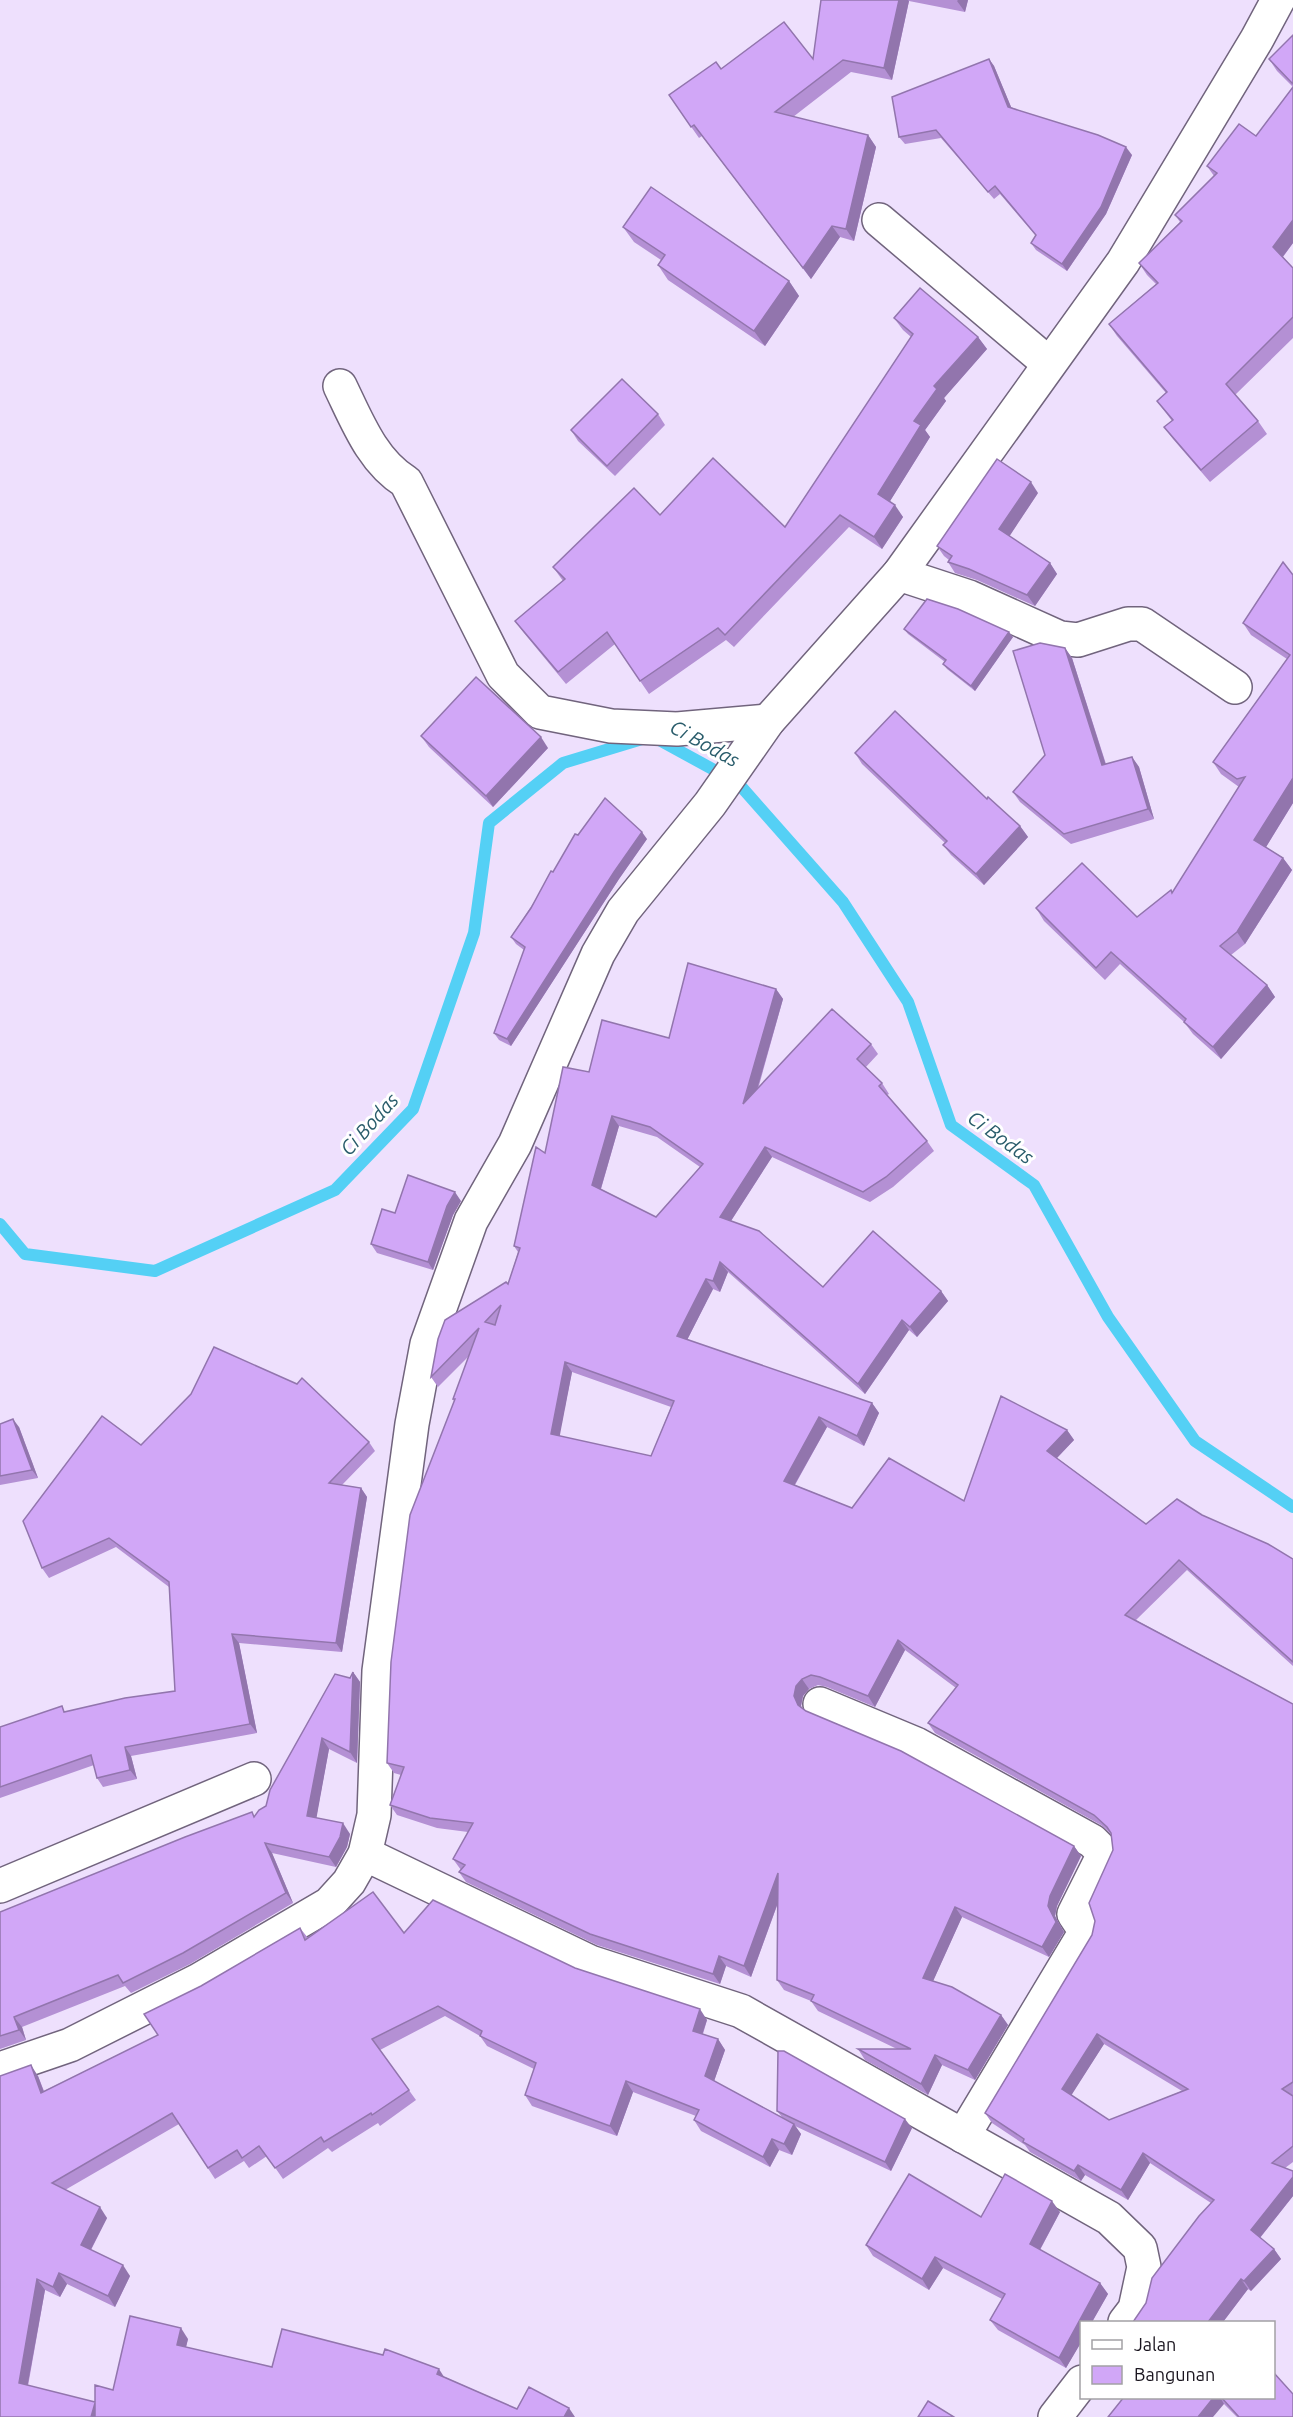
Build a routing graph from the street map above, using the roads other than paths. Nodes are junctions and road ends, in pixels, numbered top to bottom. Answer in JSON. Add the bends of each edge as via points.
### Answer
{"nodes":[{"id":1,"x":1278,"y":0,"type":"edge"},
{"id":2,"x":879,"y":220,"type":"dead end"},
{"id":3,"x":1048,"y":363,"type":"junction"},
{"id":4,"x":340,"y":386,"type":"dead end"},
{"id":5,"x":899,"y":574,"type":"junction"},
{"id":6,"x":1235,"y":687,"type":"dead end"},
{"id":7,"x":768,"y":721,"type":"junction"},
{"id":8,"x":820,"y":1704,"type":"dead end"},
{"id":9,"x":254,"y":1779,"type":"dead end"},
{"id":10,"x":365,"y":1854,"type":"junction"},
{"id":11,"x":0,"y":1886,"type":"edge"},
{"id":12,"x":0,"y":2069,"type":"edge"},
{"id":13,"x":963,"y":2136,"type":"junction"},
{"id":14,"x":1126,"y":2321,"type":"edge"},
{"id":15,"x":1080,"y":2385,"type":"edge"},
{"id":16,"x":1055,"y":2417,"type":"edge"}],
"edges":[{"from":1,"to":3,"type":"street","via":[[1123,262]]},
{"from":2,"to":3,"type":"street"},
{"from":3,"to":5,"type":"street"},
{"from":4,"to":7,"type":"street","via":[[369,444],[391,473],[406,482],[503,675],[540,712],[610,726],[677,729]]},
{"from":5,"to":6,"type":"street","via":[[969,597],[1060,638],[1078,640],[1128,624],[1142,624]]},
{"from":5,"to":7,"type":"street"},
{"from":7,"to":10,"type":"street","via":[[710,804],[623,911],[598,954],[515,1143],[471,1221],[428,1344],[412,1424],[379,1671],[374,1815]]},
{"from":8,"to":13,"type":"street","via":[[916,1744],[1101,1850],[1101,1860],[1074,1914],[1084,1929],[1083,1936]]},
{"from":9,"to":11,"type":"street"},
{"from":10,"to":12,"type":"street","via":[[349,1882],[329,1904],[199,1980],[70,2045]]},
{"from":10,"to":13,"type":"street","via":[[590,1962],[741,2011]]},
{"from":13,"to":14,"type":"street","via":[[1109,2218],[1140,2248],[1144,2268],[1135,2309]]},
{"from":15,"to":16,"type":"street"}]}
